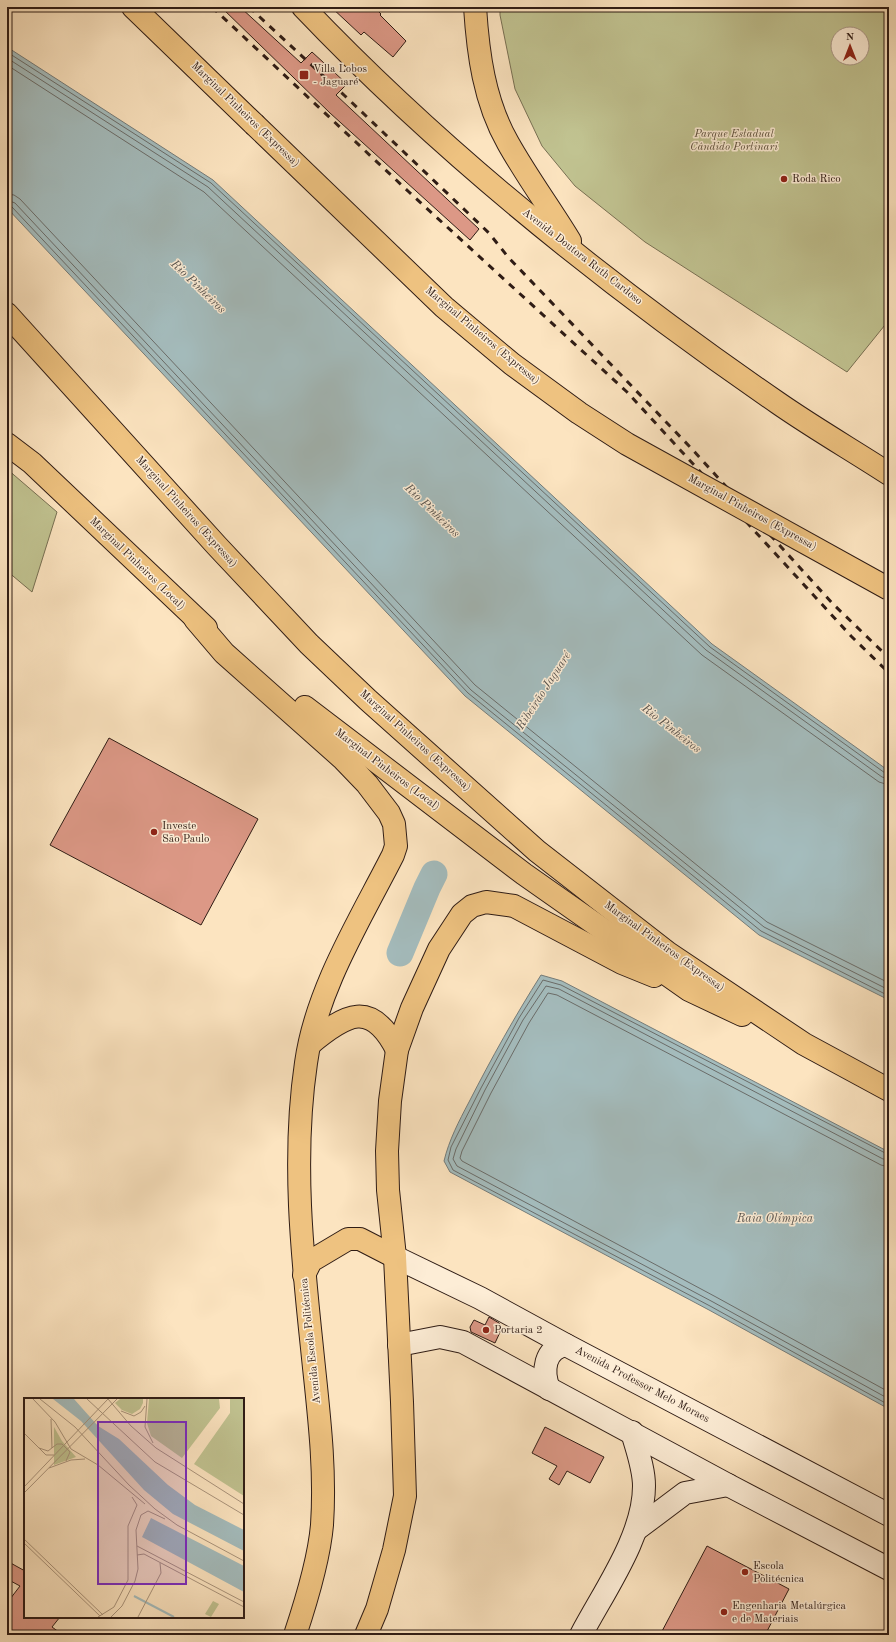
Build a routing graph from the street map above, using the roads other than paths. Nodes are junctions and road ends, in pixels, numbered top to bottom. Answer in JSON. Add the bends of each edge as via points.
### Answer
{"nodes":[{"id":1,"x":133,"y":7,"type":"edge"},
{"id":2,"x":303,"y":7,"type":"edge"},
{"id":3,"x":475,"y":7,"type":"edge"},
{"id":4,"x":576,"y":253,"type":"junction"},
{"id":5,"x":7,"y":314,"type":"edge"},
{"id":6,"x":7,"y":444,"type":"edge"},
{"id":7,"x":889,"y":474,"type":"edge"},
{"id":8,"x":889,"y":589,"type":"edge"},
{"id":9,"x":195,"y":619,"type":"junction"},
{"id":10,"x":689,"y":990,"type":"junction"},
{"id":11,"x":310,"y":1044,"type":"junction"},
{"id":12,"x":804,"y":1044,"type":"junction"},
{"id":13,"x":396,"y":1050,"type":"junction"},
{"id":14,"x":889,"y":1090,"type":"edge"},
{"id":15,"x":395,"y":1257,"type":"junction"},
{"id":16,"x":304,"y":1275,"type":"junction"},
{"id":17,"x":399,"y":1345,"type":"junction"},
{"id":18,"x":566,"y":1345,"type":"junction"},
{"id":19,"x":549,"y":1389,"type":"junction"},
{"id":20,"x":632,"y":1432,"type":"junction"},
{"id":21,"x":728,"y":1485,"type":"junction"},
{"id":22,"x":889,"y":1515,"type":"edge"},
{"id":23,"x":637,"y":1528,"type":"junction"},
{"id":24,"x":889,"y":1569,"type":"edge"},
{"id":25,"x":295,"y":1635,"type":"edge"},
{"id":26,"x":366,"y":1635,"type":"edge"},
{"id":27,"x":581,"y":1635,"type":"edge"}],
"edges":[{"from":1,"to":8,"type":"highway","name":"Marginal Pinheiros (Expressa)","bridge":true,"via":[[444,307],[512,364],[627,444]]},
{"from":2,"to":4,"type":"highway","name":"Avenida Doutora Ruth Cardoso","via":[[423,125],[500,193]]},
{"from":3,"to":4,"type":"highway","via":[[478,50],[486,86],[498,121],[507,142]]},
{"from":4,"to":7,"type":"highway","name":"Avenida Doutora Ruth Cardoso","via":[[778,403]]},
{"from":5,"to":12,"type":"highway","name":"Marginal Pinheiros (Expressa)","via":[[217,546],[310,644],[368,700],[536,851],[668,953]]},
{"from":6,"to":9,"type":"highway","name":"Marginal Pinheiros (Local)","via":[[32,463]]},
{"from":9,"to":10,"type":"highway","name":"Marginal Pinheiros (Local)","via":[[325,723],[524,874]]},
{"from":9,"to":11,"type":"highway","name":"Avenida Escola Politécnica","via":[[224,653],[342,758],[389,813],[394,824],[396,846],[393,856],[326,990]]},
{"from":10,"to":12,"type":"highway","name":"Marginal Pinheiros (Local)"},
{"from":10,"to":13,"type":"highway","via":[[622,963],[514,906],[486,902],[472,906],[462,914],[439,949]]},
{"from":11,"to":13,"type":"highway","via":[[337,1022],[360,1017],[374,1020],[383,1027]]},
{"from":11,"to":16,"type":"highway","name":"Avenida Escola Politécnica","via":[[302,1098],[299,1144]]},
{"from":12,"to":14,"type":"highway","name":"Marginal Pinheiros (Expressa)"},
{"from":13,"to":15,"type":"highway","via":[[387,1151]]},
{"from":15,"to":16,"type":"highway","via":[[360,1239],[348,1239],[311,1261]]},
{"from":15,"to":17,"type":"highway"},
{"from":15,"to":18,"type":"street","name":"Avenida Professor Melo Moraes","via":[[480,1298]]},
{"from":16,"to":25,"type":"highway","name":"Avenida Escola Politécnica","via":[[323,1471],[322,1528],[306,1602]]},
{"from":17,"to":19,"type":"street","via":[[426,1338],[451,1338]]},
{"from":17,"to":26,"type":"highway","via":[[405,1496],[382,1594]]},
{"from":18,"to":19,"type":"street","via":[[554,1349],[548,1355],[544,1378]]},
{"from":18,"to":22,"type":"street","name":"Avenida Professor Melo Moraes"},
{"from":19,"to":20,"type":"street"},
{"from":20,"to":21,"type":"street"},
{"from":20,"to":23,"type":"street","via":[[644,1485]]},
{"from":21,"to":23,"type":"street","via":[[685,1493]]},
{"from":21,"to":24,"type":"street"},
{"from":23,"to":27,"type":"street"}]}
